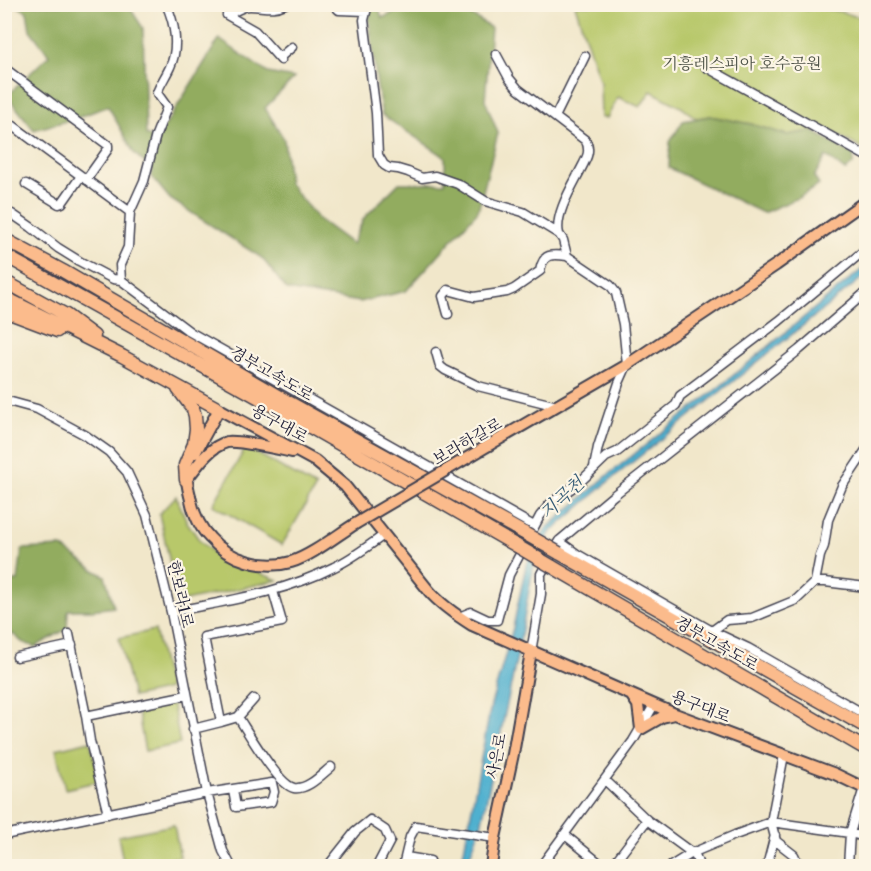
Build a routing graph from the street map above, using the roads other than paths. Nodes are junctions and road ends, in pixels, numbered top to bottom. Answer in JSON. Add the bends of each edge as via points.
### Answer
{"nodes":[{"id":1,"x":166,"y":4,"type":"edge"},
{"id":2,"x":285,"y":4,"type":"edge"},
{"id":3,"x":333,"y":4,"type":"edge"},
{"id":4,"x":367,"y":8,"type":"edge"},
{"id":5,"x":292,"y":47,"type":"dead end"},
{"id":6,"x":496,"y":54,"type":"dead end"},
{"id":7,"x":585,"y":56,"type":"dead end"},
{"id":8,"x":706,"y":67,"type":"dead end"},
{"id":9,"x":4,"y":68,"type":"edge"},
{"id":10,"x":555,"y":117,"type":"junction"},
{"id":11,"x":4,"y":118,"type":"edge"},
{"id":12,"x":867,"y":156,"type":"edge"},
{"id":13,"x":84,"y":178,"type":"junction"},
{"id":14,"x":26,"y":183,"type":"dead end"},
{"id":15,"x":867,"y":201,"type":"edge"},
{"id":16,"x":130,"y":212,"type":"junction"},
{"id":17,"x":12,"y":214,"type":"dead end"},
{"id":18,"x":559,"y":234,"type":"junction"},
{"id":19,"x":4,"y":239,"type":"edge"},
{"id":20,"x":867,"y":249,"type":"edge"},
{"id":21,"x":4,"y":255,"type":"edge"},
{"id":22,"x":567,"y":256,"type":"junction"},
{"id":23,"x":121,"y":280,"type":"junction"},
{"id":24,"x":4,"y":281,"type":"edge"},
{"id":25,"x":867,"y":292,"type":"edge"},
{"id":26,"x":4,"y":297,"type":"edge"},
{"id":27,"x":4,"y":311,"type":"edge"},
{"id":28,"x":448,"y":314,"type":"dead end"},
{"id":29,"x":436,"y":352,"type":"dead end"},
{"id":30,"x":122,"y":356,"type":"junction"},
{"id":31,"x":627,"y":365,"type":"junction"},
{"id":32,"x":175,"y":386,"type":"junction"},
{"id":33,"x":4,"y":400,"type":"edge"},
{"id":34,"x":557,"y":406,"type":"junction"},
{"id":35,"x":219,"y":409,"type":"junction"},
{"id":36,"x":867,"y":450,"type":"edge"},
{"id":37,"x":301,"y":453,"type":"junction"},
{"id":38,"x":594,"y":467,"type":"junction"},
{"id":39,"x":186,"y":480,"type":"junction"},
{"id":40,"x":529,"y":529,"type":"junction"},
{"id":41,"x":384,"y":535,"type":"junction"},
{"id":42,"x":559,"y":547,"type":"junction"},
{"id":43,"x":815,"y":582,"type":"junction"},
{"id":44,"x":867,"y":587,"type":"edge"},
{"id":45,"x":273,"y":591,"type":"junction"},
{"id":46,"x":171,"y":612,"type":"junction"},
{"id":47,"x":459,"y":617,"type":"junction"},
{"id":48,"x":497,"y":620,"type":"junction"},
{"id":49,"x":712,"y":631,"type":"junction"},
{"id":50,"x":69,"y":634,"type":"dead end"},
{"id":51,"x":498,"y":637,"type":"junction"},
{"id":52,"x":72,"y":645,"type":"junction"},
{"id":53,"x":528,"y":650,"type":"junction"},
{"id":54,"x":17,"y":657,"type":"dead end"},
{"id":55,"x":187,"y":695,"type":"junction"},
{"id":56,"x":632,"y":696,"type":"junction"},
{"id":57,"x":254,"y":699,"type":"dead end"},
{"id":58,"x":654,"y":705,"type":"junction"},
{"id":59,"x":675,"y":714,"type":"junction"},
{"id":60,"x":867,"y":715,"type":"edge"},
{"id":61,"x":86,"y":716,"type":"junction"},
{"id":62,"x":238,"y":717,"type":"junction"},
{"id":63,"x":221,"y":722,"type":"junction"},
{"id":64,"x":867,"y":727,"type":"edge"},
{"id":65,"x":194,"y":729,"type":"junction"},
{"id":66,"x":641,"y":729,"type":"junction"},
{"id":67,"x":867,"y":749,"type":"edge"},
{"id":68,"x":784,"y":755,"type":"junction"},
{"id":69,"x":331,"y":767,"type":"dead end"},
{"id":70,"x":605,"y":780,"type":"junction"},
{"id":71,"x":865,"y":788,"type":"edge"},
{"id":72,"x":233,"y":790,"type":"junction"},
{"id":73,"x":207,"y":793,"type":"junction"},
{"id":74,"x":108,"y":814,"type":"junction"},
{"id":75,"x":647,"y":820,"type":"junction"},
{"id":76,"x":771,"y":822,"type":"junction"},
{"id":77,"x":850,"y":833,"type":"junction"},
{"id":78,"x":775,"y":834,"type":"junction"},
{"id":79,"x":4,"y":835,"type":"edge"},
{"id":80,"x":565,"y":835,"type":"junction"},
{"id":81,"x":491,"y":837,"type":"junction"},
{"id":82,"x":867,"y":839,"type":"edge"},
{"id":83,"x":692,"y":853,"type":"junction"},
{"id":84,"x":406,"y":857,"type":"junction"},
{"id":85,"x":231,"y":867,"type":"edge"},
{"id":86,"x":328,"y":867,"type":"edge"},
{"id":87,"x":377,"y":867,"type":"edge"},
{"id":88,"x":403,"y":867,"type":"edge"},
{"id":89,"x":430,"y":867,"type":"edge"},
{"id":90,"x":491,"y":867,"type":"edge"},
{"id":91,"x":541,"y":867,"type":"edge"},
{"id":92,"x":603,"y":867,"type":"edge"},
{"id":93,"x":612,"y":867,"type":"edge"},
{"id":94,"x":671,"y":867,"type":"edge"},
{"id":95,"x":699,"y":867,"type":"edge"},
{"id":96,"x":767,"y":867,"type":"edge"},
{"id":97,"x":800,"y":867,"type":"edge"},
{"id":98,"x":848,"y":867,"type":"edge"}],
"edges":[{"from":1,"to":16,"type":"street","via":[[175,48],[157,93],[167,107]]},
{"from":2,"to":5,"type":"street","via":[[278,8],[248,5],[227,15],[255,31],[280,59]]},
{"from":3,"to":4,"type":"street","via":[[339,10]]},
{"from":4,"to":18,"type":"street","via":[[364,20],[378,154],[384,165],[422,178],[435,176],[458,184],[485,201],[523,212]]},
{"from":6,"to":10,"type":"street","via":[[514,85]]},
{"from":7,"to":10,"type":"street"},
{"from":8,"to":12,"type":"street"},
{"from":9,"to":13,"type":"street","via":[[108,145]]},
{"from":10,"to":18,"type":"street","via":[[585,140],[589,150],[565,201],[558,222]]},
{"from":11,"to":13,"type":"street"},
{"from":13,"to":14,"type":"street","via":[[59,204]]},
{"from":13,"to":16,"type":"street"},
{"from":15,"to":31,"type":"main road","name":"보라하갈로"},
{"from":16,"to":23,"type":"street"},
{"from":17,"to":23,"type":"street","via":[[58,248]]},
{"from":18,"to":22,"type":"street"},
{"from":19,"to":40,"type":"highway","name":"경부고속도로","via":[[271,392]]},
{"from":20,"to":38,"type":"street"},
{"from":21,"to":67,"type":"highway","name":"경부고속도로","bridge":true},
{"from":22,"to":28,"type":"street","via":[[547,256],[540,271],[507,292],[474,297],[448,290],[443,296]]},
{"from":22,"to":31,"type":"street","via":[[606,280],[616,293]]},
{"from":23,"to":40,"type":"street","via":[[190,332]]},
{"from":24,"to":30,"type":"highway","via":[[66,315]]},
{"from":25,"to":42,"type":"street","via":[[614,495]]},
{"from":26,"to":30,"type":"highway","name":"용구대로"},
{"from":27,"to":30,"type":"highway"},
{"from":29,"to":34,"type":"street","via":[[440,366],[478,386]]},
{"from":30,"to":32,"type":"highway","name":"용구대로"},
{"from":31,"to":34,"type":"main road","name":"보라하갈로"},
{"from":31,"to":38,"type":"street"},
{"from":32,"to":35,"type":"highway","name":"용구대로"},
{"from":32,"to":39,"type":"highway","via":[[195,416],[194,444],[185,465]]},
{"from":33,"to":46,"type":"street","name":"한보라1로","via":[[37,409],[85,435],[109,452],[127,472],[147,515]]},
{"from":34,"to":39,"type":"main road","name":"보라하갈로","bridge":true,"via":[[293,561],[256,564],[220,547],[198,520]]},
{"from":35,"to":37,"type":"main road","name":"용구대로"},
{"from":35,"to":39,"type":"main road","via":[[187,467]]},
{"from":36,"to":43,"type":"street","via":[[842,486],[828,520]]},
{"from":37,"to":39,"type":"main road","via":[[229,441],[201,460]]},
{"from":37,"to":41,"type":"main road","name":"용구대로","via":[[345,486]]},
{"from":38,"to":40,"type":"street","via":[[550,504]]},
{"from":40,"to":42,"type":"highway","name":"경부고속도로","bridge":true},
{"from":40,"to":48,"type":"street","via":[[509,575]]},
{"from":41,"to":45,"type":"street","via":[[332,569]]},
{"from":41,"to":47,"type":"main road","name":"용구대로","via":[[433,596]]},
{"from":42,"to":49,"type":"street"},
{"from":42,"to":53,"type":"street","via":[[541,574],[541,594]]},
{"from":42,"to":64,"type":"highway","name":"경부고속도로"},
{"from":43,"to":44,"type":"street"},
{"from":43,"to":49,"type":"street","via":[[796,600],[752,618],[727,620]]},
{"from":45,"to":46,"type":"street"},
{"from":45,"to":63,"type":"street","via":[[282,622],[204,637]]},
{"from":46,"to":55,"type":"street","name":"한보라1로"},
{"from":47,"to":48,"type":"street","via":[[471,612]]},
{"from":47,"to":51,"type":"main road","name":"용구대로"},
{"from":48,"to":51,"type":"street"},
{"from":49,"to":60,"type":"street"},
{"from":50,"to":52,"type":"street"},
{"from":51,"to":53,"type":"main road","name":"용구대로"},
{"from":52,"to":54,"type":"street"},
{"from":52,"to":61,"type":"street"},
{"from":53,"to":56,"type":"main road","name":"용구대로"},
{"from":53,"to":81,"type":"main road","name":"사은로","via":[[513,754]]},
{"from":55,"to":61,"type":"street"},
{"from":55,"to":65,"type":"street","name":"한보라1로"},
{"from":56,"to":58,"type":"main road","name":"용구대로"},
{"from":56,"to":66,"type":"main road","via":[[638,705]]},
{"from":57,"to":62,"type":"street"},
{"from":58,"to":59,"type":"main road","name":"용구대로"},
{"from":58,"to":66,"type":"street"},
{"from":59,"to":66,"type":"main road"},
{"from":59,"to":68,"type":"main road","name":"용구대로"},
{"from":61,"to":74,"type":"street"},
{"from":62,"to":63,"type":"street"},
{"from":62,"to":69,"type":"street","via":[[276,773],[294,788],[303,787]]},
{"from":63,"to":65,"type":"street"},
{"from":65,"to":73,"type":"street","name":"한보라1로"},
{"from":66,"to":70,"type":"street"},
{"from":68,"to":71,"type":"main road","name":"용구대로"},
{"from":68,"to":76,"type":"street"},
{"from":70,"to":75,"type":"street"},
{"from":70,"to":80,"type":"street"},
{"from":71,"to":77,"type":"street"},
{"from":72,"to":72,"type":"street","via":[[236,807],[271,802],[274,792],[272,783]]},
{"from":72,"to":73,"type":"street"},
{"from":73,"to":74,"type":"street"},
{"from":73,"to":85,"type":"street","name":"한보라1로"},
{"from":74,"to":79,"type":"street"},
{"from":75,"to":83,"type":"street"},
{"from":75,"to":93,"type":"street"},
{"from":76,"to":77,"type":"street"},
{"from":76,"to":78,"type":"street"},
{"from":76,"to":83,"type":"street"},
{"from":77,"to":82,"type":"street"},
{"from":77,"to":98,"type":"street"},
{"from":78,"to":96,"type":"street"},
{"from":78,"to":97,"type":"street"},
{"from":80,"to":91,"type":"street"},
{"from":80,"to":92,"type":"street"},
{"from":81,"to":84,"type":"street","via":[[417,826]]},
{"from":81,"to":90,"type":"main road","name":"사은로"},
{"from":83,"to":94,"type":"street"},
{"from":83,"to":95,"type":"street"},
{"from":84,"to":88,"type":"street"},
{"from":84,"to":89,"type":"street","via":[[430,861]]},
{"from":86,"to":87,"type":"street","via":[[355,832],[370,820],[385,830],[390,841]]}]}
